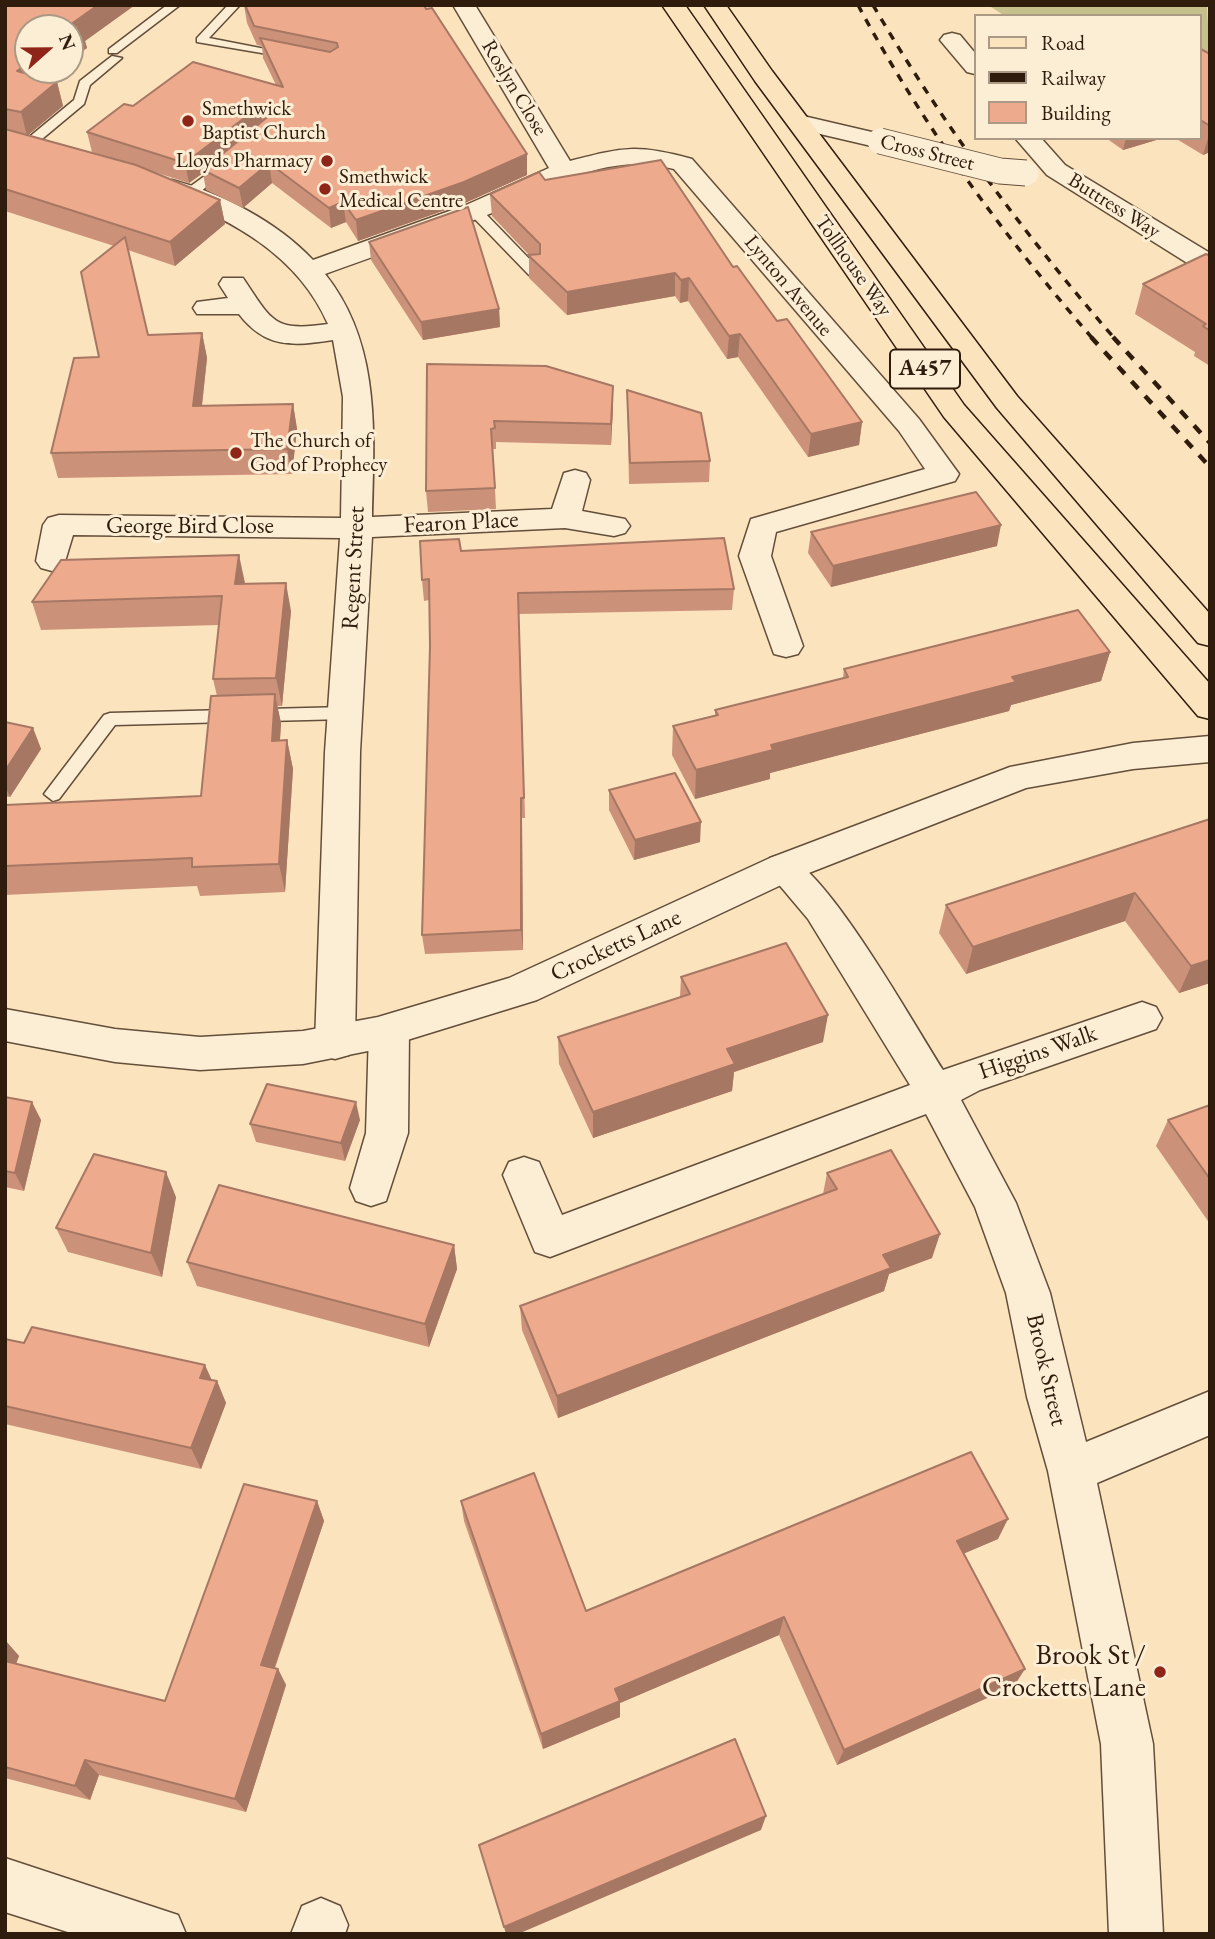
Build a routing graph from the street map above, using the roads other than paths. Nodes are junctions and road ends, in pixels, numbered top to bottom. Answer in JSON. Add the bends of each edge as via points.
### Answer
{"nodes":[{"id":1,"x":175,"y":5,"type":"edge"},
{"id":2,"x":235,"y":5,"type":"edge"},
{"id":3,"x":464,"y":5,"type":"edge"},
{"id":4,"x":673,"y":5,"type":"edge"},
{"id":5,"x":715,"y":5,"type":"edge"},
{"id":6,"x":952,"y":40,"type":"dead end"},
{"id":7,"x":295,"y":58,"type":"edge"},
{"id":8,"x":974,"y":64,"type":"edge"},
{"id":9,"x":799,"y":122,"type":"junction"},
{"id":10,"x":1029,"y":140,"type":"edge"},
{"id":11,"x":16,"y":143,"type":"edge"},
{"id":12,"x":60,"y":156,"type":"edge"},
{"id":13,"x":234,"y":158,"type":"edge"},
{"id":14,"x":1056,"y":170,"type":"junction"},
{"id":15,"x":563,"y":171,"type":"junction"},
{"id":16,"x":143,"y":179,"type":"edge"},
{"id":17,"x":189,"y":194,"type":"junction"},
{"id":18,"x":475,"y":211,"type":"junction"},
{"id":19,"x":1210,"y":265,"type":"edge"},
{"id":20,"x":307,"y":271,"type":"junction"},
{"id":21,"x":534,"y":272,"type":"edge"},
{"id":22,"x":207,"y":308,"type":"dead end"},
{"id":23,"x":345,"y":330,"type":"junction"},
{"id":24,"x":575,"y":480,"type":"dead end"},
{"id":25,"x":565,"y":518,"type":"junction"},
{"id":26,"x":614,"y":526,"type":"dead end"},
{"id":27,"x":358,"y":527,"type":"junction"},
{"id":28,"x":52,"y":561,"type":"dead end"},
{"id":29,"x":1210,"y":635,"type":"edge"},
{"id":30,"x":786,"y":646,"type":"dead end"},
{"id":31,"x":1210,"y":707,"type":"edge"},
{"id":32,"x":345,"y":713,"type":"junction"},
{"id":33,"x":1210,"y":749,"type":"edge"},
{"id":34,"x":53,"y":794,"type":"dead end"},
{"id":35,"x":783,"y":868,"type":"junction"},
{"id":36,"x":1142,"y":1018,"type":"dead end"},
{"id":37,"x":5,"y":1025,"type":"edge"},
{"id":38,"x":389,"y":1031,"type":"junction"},
{"id":39,"x":335,"y":1043,"type":"junction"},
{"id":40,"x":936,"y":1093,"type":"junction"},
{"id":41,"x":524,"y":1175,"type":"dead end"},
{"id":42,"x":371,"y":1188,"type":"dead end"},
{"id":43,"x":1210,"y":1413,"type":"edge"},
{"id":44,"x":1072,"y":1471,"type":"junction"},
{"id":45,"x":5,"y":1885,"type":"edge"},
{"id":46,"x":1139,"y":1933,"type":"edge"},
{"id":47,"x":159,"y":1934,"type":"edge"}],
"edges":[{"from":1,"to":11,"type":"lane","via":[[84,84],[80,101]]},
{"from":2,"to":7,"type":"lane","via":[[201,40]]},
{"from":3,"to":15,"type":"street","name":"Roslyn Close"},
{"from":4,"to":31,"type":"main road","name":"Tollhouse Way","number":"A457","via":[[954,411]]},
{"from":5,"to":9,"type":"main road","name":"Tollhouse Way","number":"A457"},
{"from":6,"to":8,"type":"street"},
{"from":9,"to":14,"type":"street","name":"Cross Street","bridge":true,"via":[[1000,171]]},
{"from":9,"to":29,"type":"main road","name":"Tollhouse Way","number":"A457","via":[[1007,402]]},
{"from":10,"to":14,"type":"street","name":"Buttress Way"},
{"from":11,"to":12,"type":"street"},
{"from":13,"to":17,"type":"lane"},
{"from":14,"to":19,"type":"street","name":"Buttress Way"},
{"from":15,"to":18,"type":"street","name":"Lynton Avenue"},
{"from":15,"to":30,"type":"street","name":"Lynton Avenue","via":[[624,155],[683,164],[909,425],[944,474],[762,526],[755,556]]},
{"from":16,"to":17,"type":"street","name":"Regent Street"},
{"from":17,"to":20,"type":"street","name":"Regent Street","via":[[247,221]]},
{"from":18,"to":20,"type":"street","name":"Lynton Avenue"},
{"from":18,"to":21,"type":"lane"},
{"from":20,"to":23,"type":"street","name":"Regent Street","via":[[325,292]]},
{"from":22,"to":23,"type":"street","via":[[239,294],[273,334],[290,337]]},
{"from":23,"to":27,"type":"street","name":"Regent Street","via":[[359,400]]},
{"from":24,"to":25,"type":"street"},
{"from":25,"to":26,"type":"street","name":"Fearon Place"},
{"from":25,"to":27,"type":"street","name":"Fearon Place"},
{"from":27,"to":28,"type":"street","name":"George Bird Close","via":[[60,525]]},
{"from":27,"to":32,"type":"street","name":"Regent Street"},
{"from":32,"to":34,"type":"lane","via":[[110,719]]},
{"from":32,"to":39,"type":"street","name":"Regent Street"},
{"from":33,"to":35,"type":"street","name":"Crocketts Lane","via":[[1133,756],[1022,776],[869,831]]},
{"from":35,"to":38,"type":"street","name":"Crocketts Lane","via":[[523,989]]},
{"from":35,"to":40,"type":"street","name":"Brook Street","via":[[821,909],[847,947]]},
{"from":36,"to":40,"type":"street","name":"Higgins Walk","via":[[966,1078]]},
{"from":37,"to":39,"type":"street","name":"Crocketts Lane","via":[[135,1047],[227,1054]]},
{"from":38,"to":39,"type":"street","name":"Crocketts Lane"},
{"from":38,"to":42,"type":"street","via":[[387,1133]]},
{"from":40,"to":41,"type":"street","name":"Higgins Walk","via":[[550,1238]]},
{"from":40,"to":44,"type":"street","name":"Brook Street","via":[[995,1203],[1028,1293],[1050,1397]]},
{"from":43,"to":44,"type":"street"},
{"from":44,"to":46,"type":"street","name":"Brook Street","via":[[1128,1744]]},
{"from":45,"to":47,"type":"street"}]}
